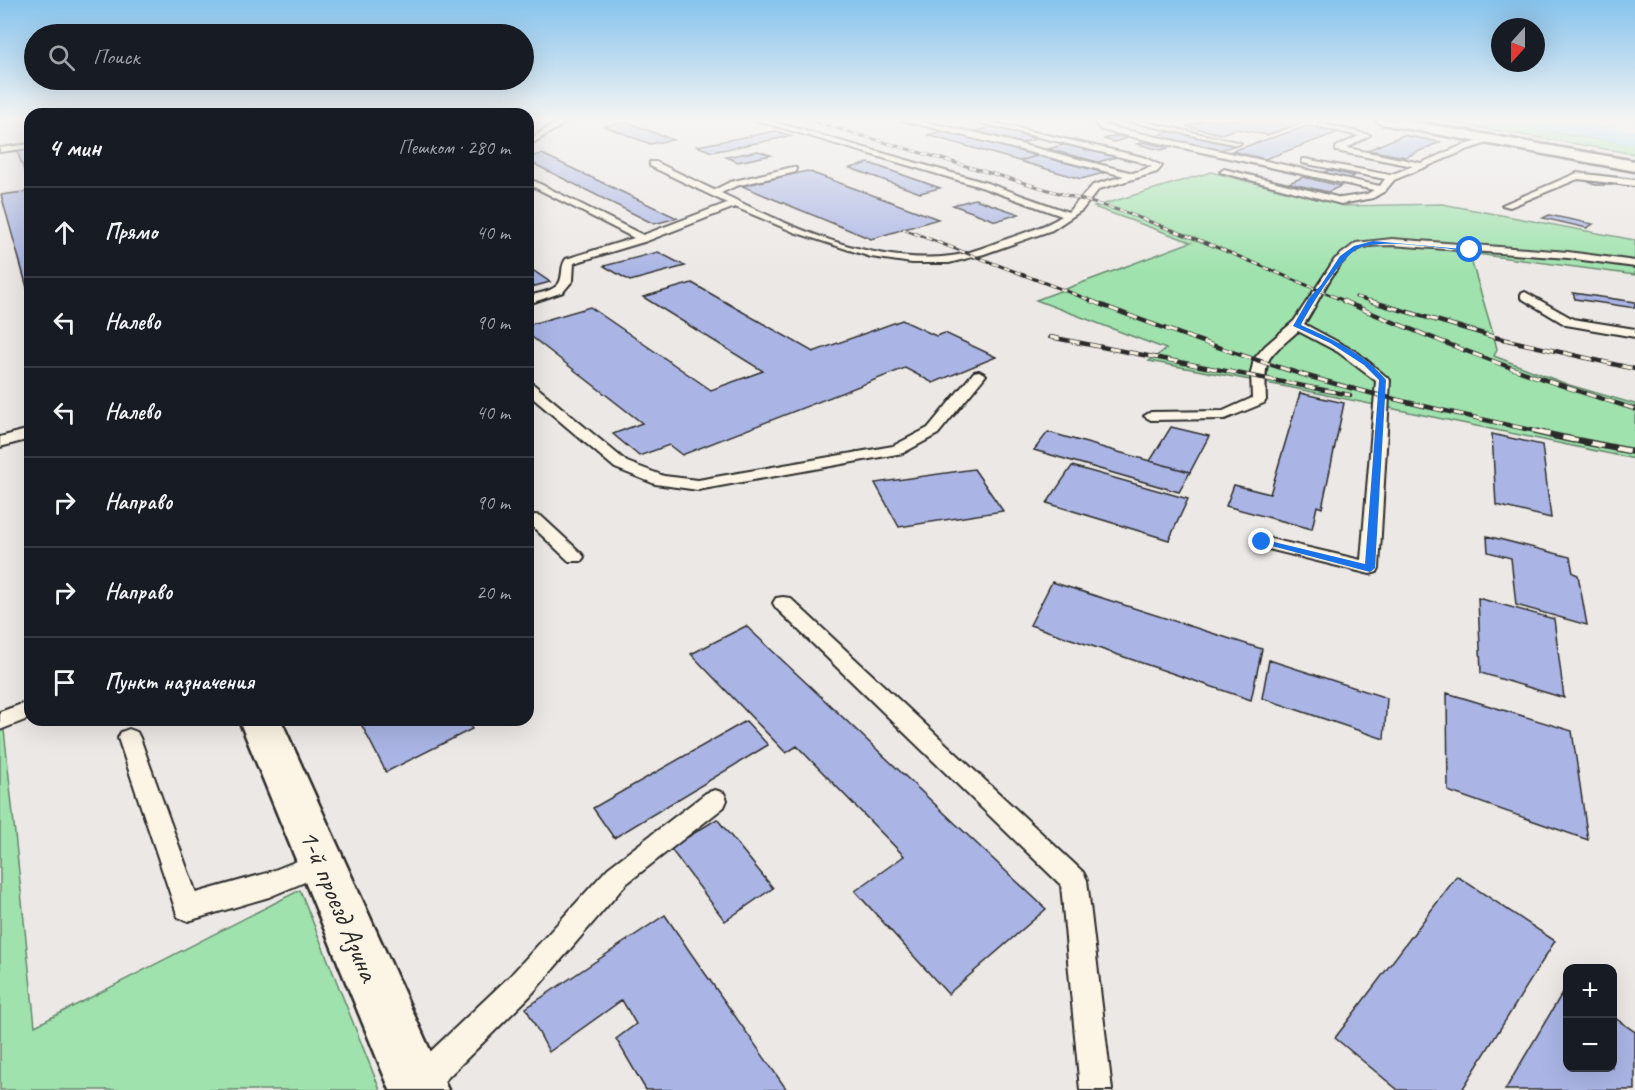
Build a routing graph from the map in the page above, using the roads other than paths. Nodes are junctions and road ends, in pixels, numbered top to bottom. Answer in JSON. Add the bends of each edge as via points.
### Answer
{"nodes":[{"id":1,"x":667,"y":171,"type":"edge"},
{"id":2,"x":788,"y":171,"type":"edge"},
{"id":3,"x":935,"y":171,"type":"edge"},
{"id":4,"x":1116,"y":171,"type":"edge"},
{"id":5,"x":1151,"y":171,"type":"edge"},
{"id":6,"x":1299,"y":171,"type":"edge"},
{"id":7,"x":1358,"y":171,"type":"edge"},
{"id":8,"x":1406,"y":171,"type":"edge"},
{"id":9,"x":1224,"y":172,"type":"dead end"},
{"id":10,"x":1135,"y":176,"type":"junction"},
{"id":11,"x":1391,"y":177,"type":"junction"},
{"id":12,"x":1635,"y":183,"type":"edge"},
{"id":13,"x":534,"y":184,"type":"edge"},
{"id":14,"x":1382,"y":189,"type":"junction"},
{"id":15,"x":714,"y":193,"type":"junction"},
{"id":16,"x":736,"y":203,"type":"junction"},
{"id":17,"x":1507,"y":205,"type":"dead end"},
{"id":18,"x":1067,"y":215,"type":"junction"},
{"id":19,"x":643,"y":238,"type":"junction"},
{"id":20,"x":1635,"y":264,"type":"edge"},
{"id":21,"x":1525,"y":296,"type":"dead end"},
{"id":22,"x":534,"y":298,"type":"edge"},
{"id":23,"x":1297,"y":326,"type":"junction"},
{"id":24,"x":1635,"y":333,"type":"edge"},
{"id":25,"x":979,"y":375,"type":"dead end"},
{"id":26,"x":534,"y":392,"type":"edge"},
{"id":27,"x":1151,"y":416,"type":"dead end"},
{"id":28,"x":24,"y":436,"type":"edge"},
{"id":29,"x":0,"y":442,"type":"edge"},
{"id":30,"x":534,"y":520,"type":"edge"},
{"id":31,"x":1262,"y":542,"type":"dead end"},
{"id":32,"x":575,"y":557,"type":"dead end"},
{"id":33,"x":783,"y":603,"type":"dead end"},
{"id":34,"x":24,"y":711,"type":"edge"},
{"id":35,"x":0,"y":721,"type":"edge"},
{"id":36,"x":263,"y":726,"type":"edge"},
{"id":37,"x":129,"y":738,"type":"dead end"},
{"id":38,"x":715,"y":800,"type":"dead end"},
{"id":39,"x":322,"y":863,"type":"junction"},
{"id":40,"x":418,"y":1088,"type":"edge"},
{"id":41,"x":1095,"y":1090,"type":"edge"}],
"edges":[{"from":1,"to":15,"type":"lane"},
{"from":2,"to":15,"type":"lane","via":[[733,184]]},
{"from":3,"to":18,"type":"lane"},
{"from":4,"to":10,"type":"lane"},
{"from":5,"to":10,"type":"lane"},
{"from":6,"to":14,"type":"lane"},
{"from":7,"to":11,"type":"lane"},
{"from":8,"to":11,"type":"lane"},
{"from":9,"to":14,"type":"lane","via":[[1341,201],[1370,196]]},
{"from":10,"to":18,"type":"lane","via":[[1096,187],[1086,201]]},
{"from":11,"to":14,"type":"lane"},
{"from":12,"to":17,"type":"lane","via":[[1577,176]]},
{"from":13,"to":19,"type":"lane"},
{"from":15,"to":16,"type":"lane"},
{"from":16,"to":18,"type":"lane","via":[[799,232],[890,259],[920,261],[970,255],[1057,226]]},
{"from":16,"to":19,"type":"lane"},
{"from":19,"to":22,"type":"lane","via":[[570,261],[567,280],[559,290]]},
{"from":20,"to":23,"type":"lane","via":[[1568,255],[1373,243],[1356,247],[1342,257]]},
{"from":21,"to":24,"type":"lane","via":[[1570,322]]},
{"from":23,"to":27,"type":"lane","via":[[1275,342],[1260,360],[1259,400],[1225,415]]},
{"from":23,"to":31,"type":"lane","via":[[1333,342],[1367,364],[1383,380],[1370,568]]},
{"from":25,"to":26,"type":"lane","via":[[933,430],[897,450],[698,485],[661,481],[621,465]]},
{"from":28,"to":29,"type":"lane"},
{"from":30,"to":32,"type":"lane"},
{"from":33,"to":41,"type":"lane","via":[[1074,880]]},
{"from":34,"to":35,"type":"lane"},
{"from":36,"to":39,"type":"street","name":"1-й проезд Азина"},
{"from":37,"to":39,"type":"lane","via":[[188,908],[269,885]]},
{"from":38,"to":40,"type":"lane","via":[[616,876],[520,986]]},
{"from":39,"to":40,"type":"street","name":"1-й проезд Азина"}]}
